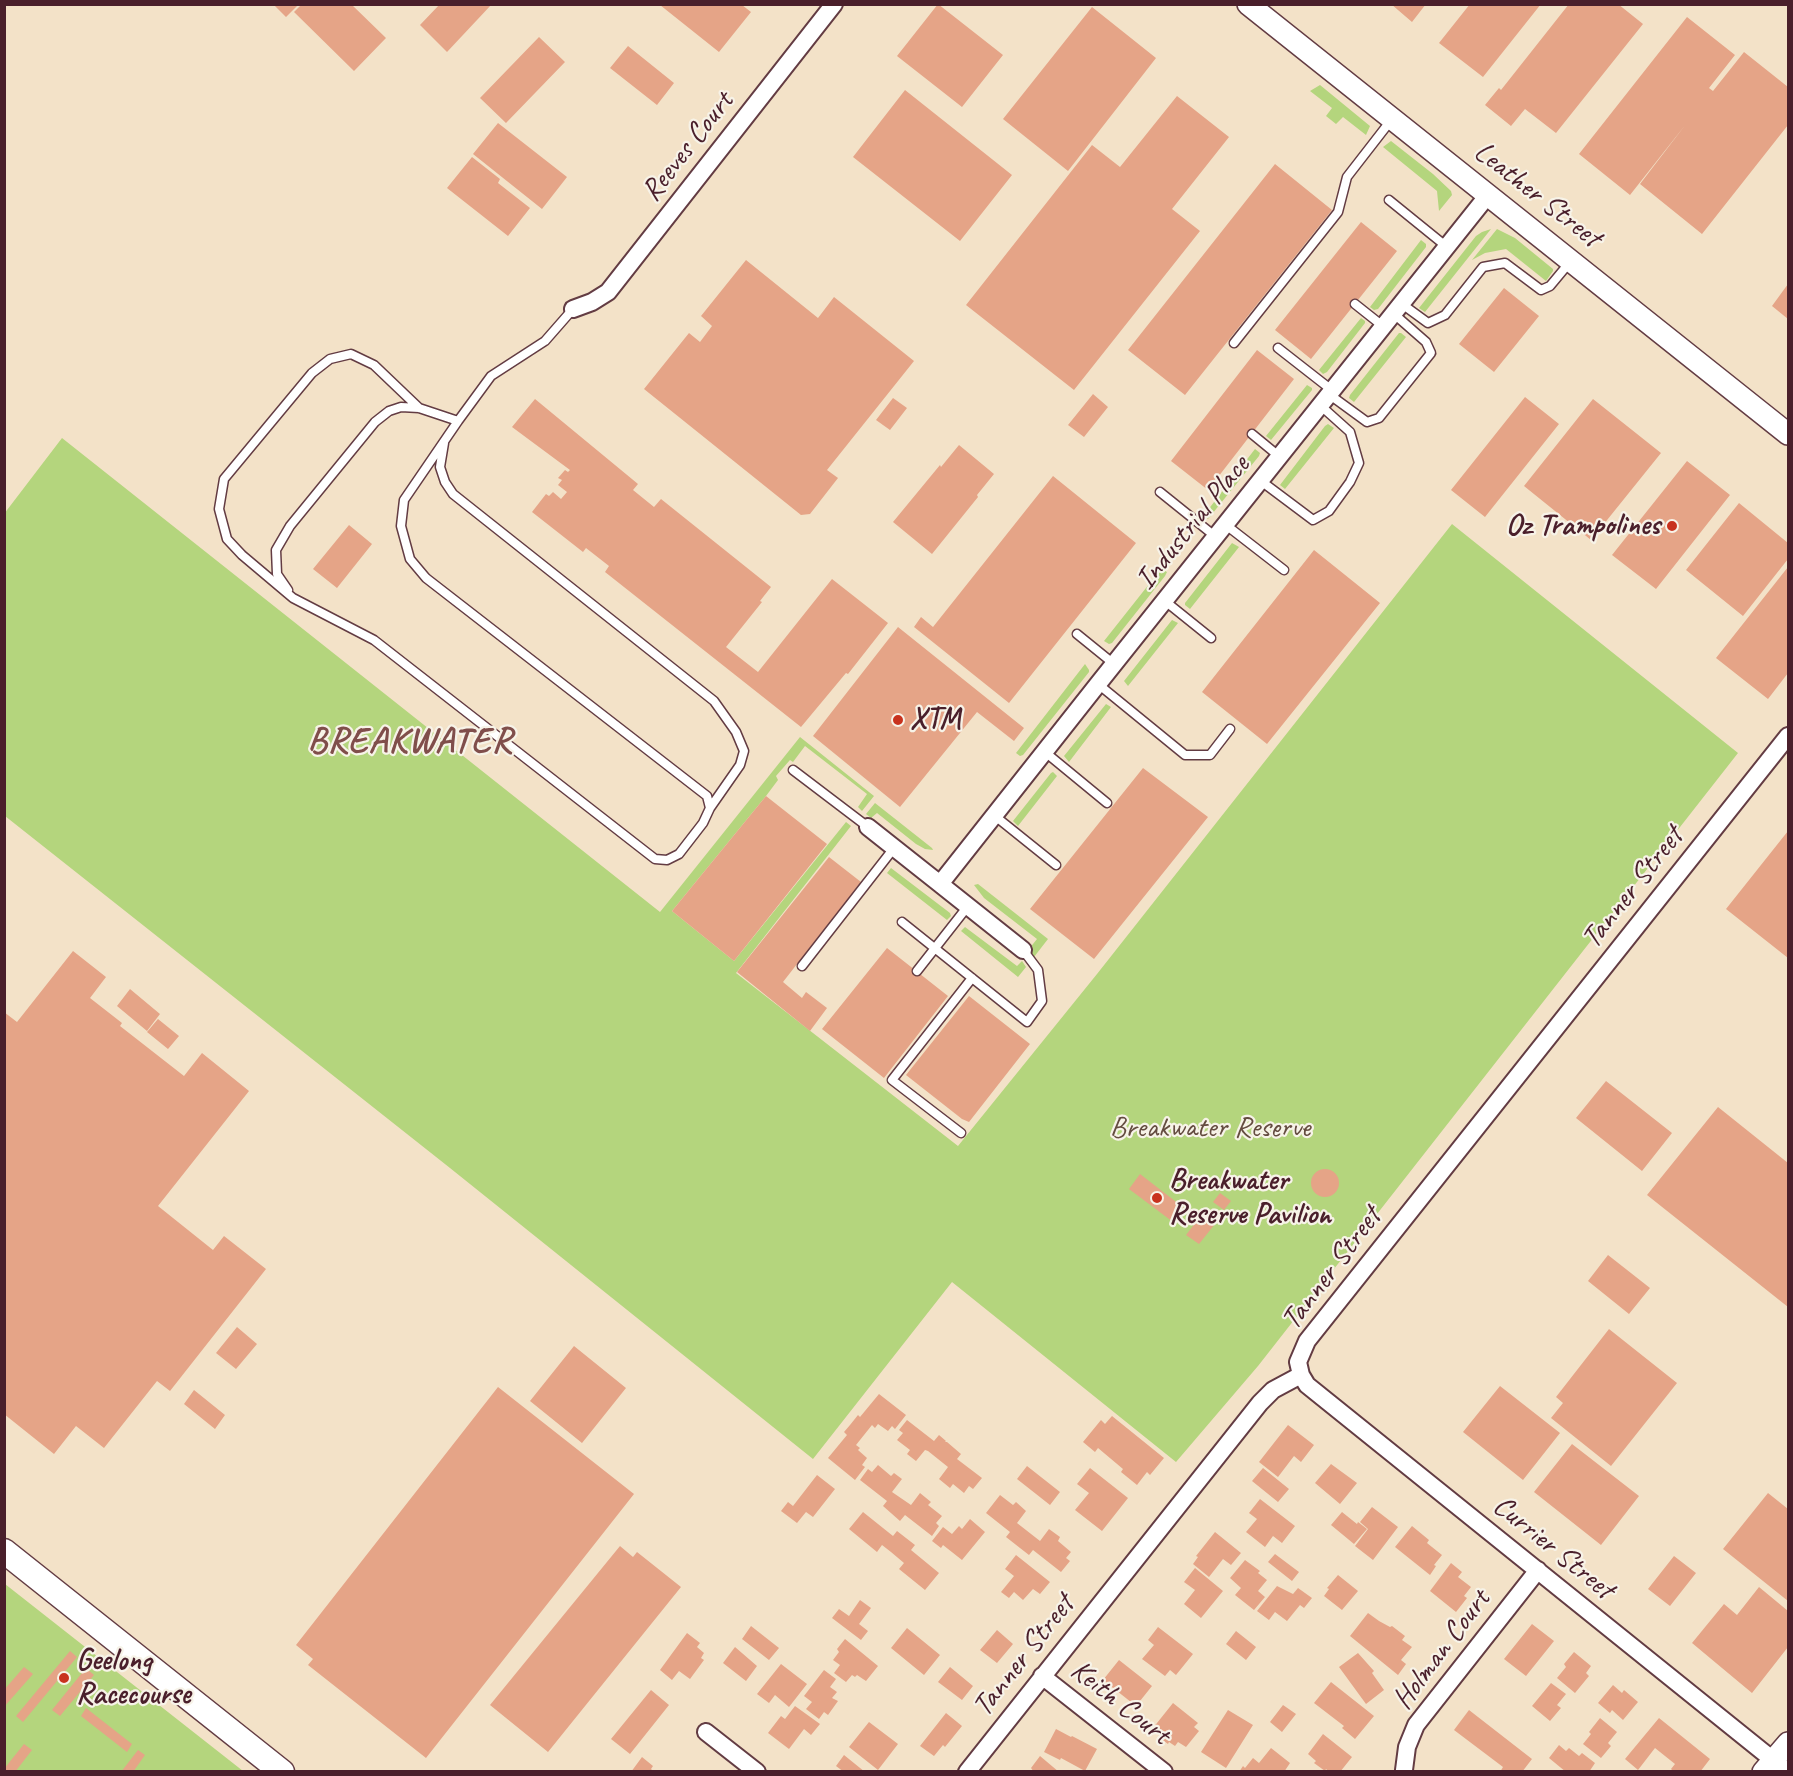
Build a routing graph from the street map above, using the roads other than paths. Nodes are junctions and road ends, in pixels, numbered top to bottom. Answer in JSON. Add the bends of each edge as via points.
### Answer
{"nodes":[{"id":1,"x":834,"y":4,"type":"edge"},
{"id":2,"x":1248,"y":4,"type":"edge"},
{"id":3,"x":1392,"y":118,"type":"junction"},
{"id":4,"x":1488,"y":195,"type":"junction"},
{"id":5,"x":1389,"y":200,"type":"dead end"},
{"id":6,"x":1447,"y":247,"type":"junction"},
{"id":7,"x":1571,"y":260,"type":"junction"},
{"id":8,"x":1355,"y":304,"type":"dead end"},
{"id":9,"x":573,"y":309,"type":"joint"},
{"id":10,"x":1393,"y":315,"type":"junction"},
{"id":11,"x":1234,"y":343,"type":"dead end"},
{"id":12,"x":1278,"y":348,"type":"dead end"},
{"id":13,"x":1328,"y":397,"type":"junction"},
{"id":14,"x":419,"y":408,"type":"junction"},
{"id":15,"x":458,"y":421,"type":"junction"},
{"id":16,"x":1252,"y":434,"type":"dead end"},
{"id":17,"x":1788,"y":434,"type":"edge"},
{"id":18,"x":444,"y":441,"type":"junction"},
{"id":19,"x":1280,"y":457,"type":"junction"},
{"id":20,"x":1261,"y":481,"type":"junction"},
{"id":21,"x":1160,"y":492,"type":"dead end"},
{"id":22,"x":1221,"y":531,"type":"junction"},
{"id":23,"x":1284,"y":570,"type":"dead end"},
{"id":24,"x":293,"y":598,"type":"junction"},
{"id":25,"x":1165,"y":601,"type":"junction"},
{"id":26,"x":1077,"y":634,"type":"dead end"},
{"id":27,"x":1211,"y":638,"type":"dead end"},
{"id":28,"x":1114,"y":664,"type":"junction"},
{"id":29,"x":1098,"y":684,"type":"junction"},
{"id":30,"x":1230,"y":729,"type":"dead end"},
{"id":31,"x":1788,"y":736,"type":"edge"},
{"id":32,"x":1045,"y":752,"type":"junction"},
{"id":33,"x":794,"y":770,"type":"dead end"},
{"id":34,"x":1107,"y":803,"type":"dead end"},
{"id":35,"x":710,"y":808,"type":"junction"},
{"id":36,"x":994,"y":816,"type":"junction"},
{"id":37,"x":868,"y":826,"type":"joint"},
{"id":38,"x":894,"y":848,"type":"junction"},
{"id":39,"x":1056,"y":865,"type":"dead end"},
{"id":40,"x":940,"y":884,"type":"junction"},
{"id":41,"x":968,"y":906,"type":"junction"},
{"id":42,"x":902,"y":922,"type":"dead end"},
{"id":43,"x":935,"y":948,"type":"junction"},
{"id":44,"x":1023,"y":950,"type":"joint"},
{"id":45,"x":802,"y":966,"type":"dead end"},
{"id":46,"x":917,"y":971,"type":"dead end"},
{"id":47,"x":972,"y":978,"type":"junction"},
{"id":48,"x":961,"y":1133,"type":"dead end"},
{"id":49,"x":1301,"y":1376,"type":"junction"},
{"id":50,"x":4,"y":1551,"type":"edge"},
{"id":51,"x":1538,"y":1570,"type":"junction"},
{"id":52,"x":1042,"y":1676,"type":"junction"},
{"id":53,"x":706,"y":1732,"type":"dead end"},
{"id":54,"x":1788,"y":1743,"type":"edge"},
{"id":55,"x":1775,"y":1768,"type":"edge"},
{"id":56,"x":1404,"y":1770,"type":"dead end"},
{"id":57,"x":282,"y":1772,"type":"edge"},
{"id":58,"x":757,"y":1772,"type":"edge"},
{"id":59,"x":967,"y":1772,"type":"edge"},
{"id":60,"x":1164,"y":1772,"type":"edge"}],
"edges":[{"from":1,"to":9,"type":"street","name":"Reeves Court","via":[[608,292]]},
{"from":2,"to":3,"type":"street","name":"Leather Street"},
{"from":3,"to":4,"type":"street","name":"Leather Street"},
{"from":3,"to":11,"type":"lane","via":[[1347,177],[1338,212]]},
{"from":4,"to":6,"type":"street","name":"Industrial Place"},
{"from":4,"to":7,"type":"street","name":"Leather Street"},
{"from":5,"to":6,"type":"lane"},
{"from":6,"to":10,"type":"street","name":"Industrial Place"},
{"from":7,"to":10,"type":"lane","via":[[1550,286],[1541,290],[1505,263],[1483,267],[1445,315],[1428,323]]},
{"from":7,"to":17,"type":"street","name":"Leather Street"},
{"from":8,"to":10,"type":"lane"},
{"from":9,"to":15,"type":"lane","via":[[545,341],[491,376]]},
{"from":10,"to":13,"type":"street","name":"Industrial Place"},
{"from":10,"to":13,"type":"lane","via":[[1426,342],[1431,353],[1379,418],[1367,422]]},
{"from":12,"to":13,"type":"lane"},
{"from":13,"to":19,"type":"street","name":"Industrial Place"},
{"from":13,"to":20,"type":"lane","via":[[1350,432],[1359,463],[1329,511],[1313,520]]},
{"from":14,"to":15,"type":"lane"},
{"from":14,"to":24,"type":"lane","via":[[401,407],[375,422],[290,526],[276,550],[277,574]]},
{"from":14,"to":24,"type":"lane","via":[[374,365],[351,354],[330,359],[312,373],[224,479],[219,509],[227,539]]},
{"from":15,"to":18,"type":"lane"},
{"from":16,"to":19,"type":"lane"},
{"from":18,"to":35,"type":"lane","via":[[440,467],[453,494],[714,701],[744,751],[740,765]]},
{"from":18,"to":35,"type":"lane","via":[[404,500],[401,526],[410,559],[426,578],[707,796]]},
{"from":19,"to":20,"type":"street","name":"Industrial Place"},
{"from":20,"to":22,"type":"street","name":"Industrial Place"},
{"from":21,"to":22,"type":"lane"},
{"from":22,"to":23,"type":"lane"},
{"from":22,"to":25,"type":"street","name":"Industrial Place"},
{"from":24,"to":35,"type":"lane","via":[[374,639],[655,859],[667,860],[679,854]]},
{"from":25,"to":27,"type":"lane"},
{"from":25,"to":28,"type":"street","name":"Industrial Place"},
{"from":26,"to":28,"type":"lane"},
{"from":28,"to":29,"type":"street","name":"Industrial Place"},
{"from":29,"to":30,"type":"lane","via":[[1185,755],[1210,755]]},
{"from":29,"to":32,"type":"street","name":"Industrial Place"},
{"from":31,"to":49,"type":"street","name":"Tanner Street","via":[[1307,1341],[1298,1362]]},
{"from":32,"to":34,"type":"lane"},
{"from":32,"to":36,"type":"street","name":"Industrial Place"},
{"from":33,"to":37,"type":"lane"},
{"from":36,"to":39,"type":"lane"},
{"from":36,"to":40,"type":"street","name":"Industrial Place"},
{"from":37,"to":38,"type":"street"},
{"from":38,"to":40,"type":"street"},
{"from":38,"to":45,"type":"lane"},
{"from":40,"to":41,"type":"street"},
{"from":41,"to":43,"type":"lane"},
{"from":41,"to":44,"type":"street"},
{"from":42,"to":43,"type":"lane"},
{"from":43,"to":46,"type":"lane"},
{"from":43,"to":47,"type":"lane"},
{"from":44,"to":47,"type":"lane","via":[[1038,970],[1042,1001],[1027,1022]]},
{"from":47,"to":48,"type":"lane","via":[[892,1080]]},
{"from":49,"to":51,"type":"street","name":"Currier Street","via":[[1307,1385]]},
{"from":49,"to":52,"type":"street","name":"Tanner Street","via":[[1273,1390],[1260,1403]]},
{"from":50,"to":57,"type":"main road"},
{"from":51,"to":55,"type":"street","name":"Currier Street"},
{"from":51,"to":56,"type":"street","name":"Holman Court","via":[[1416,1725],[1407,1747]]},
{"from":52,"to":59,"type":"street","name":"Tanner Street"},
{"from":52,"to":60,"type":"street","name":"Keith Court"},
{"from":53,"to":58,"type":"street"},
{"from":54,"to":55,"type":"street"}]}
